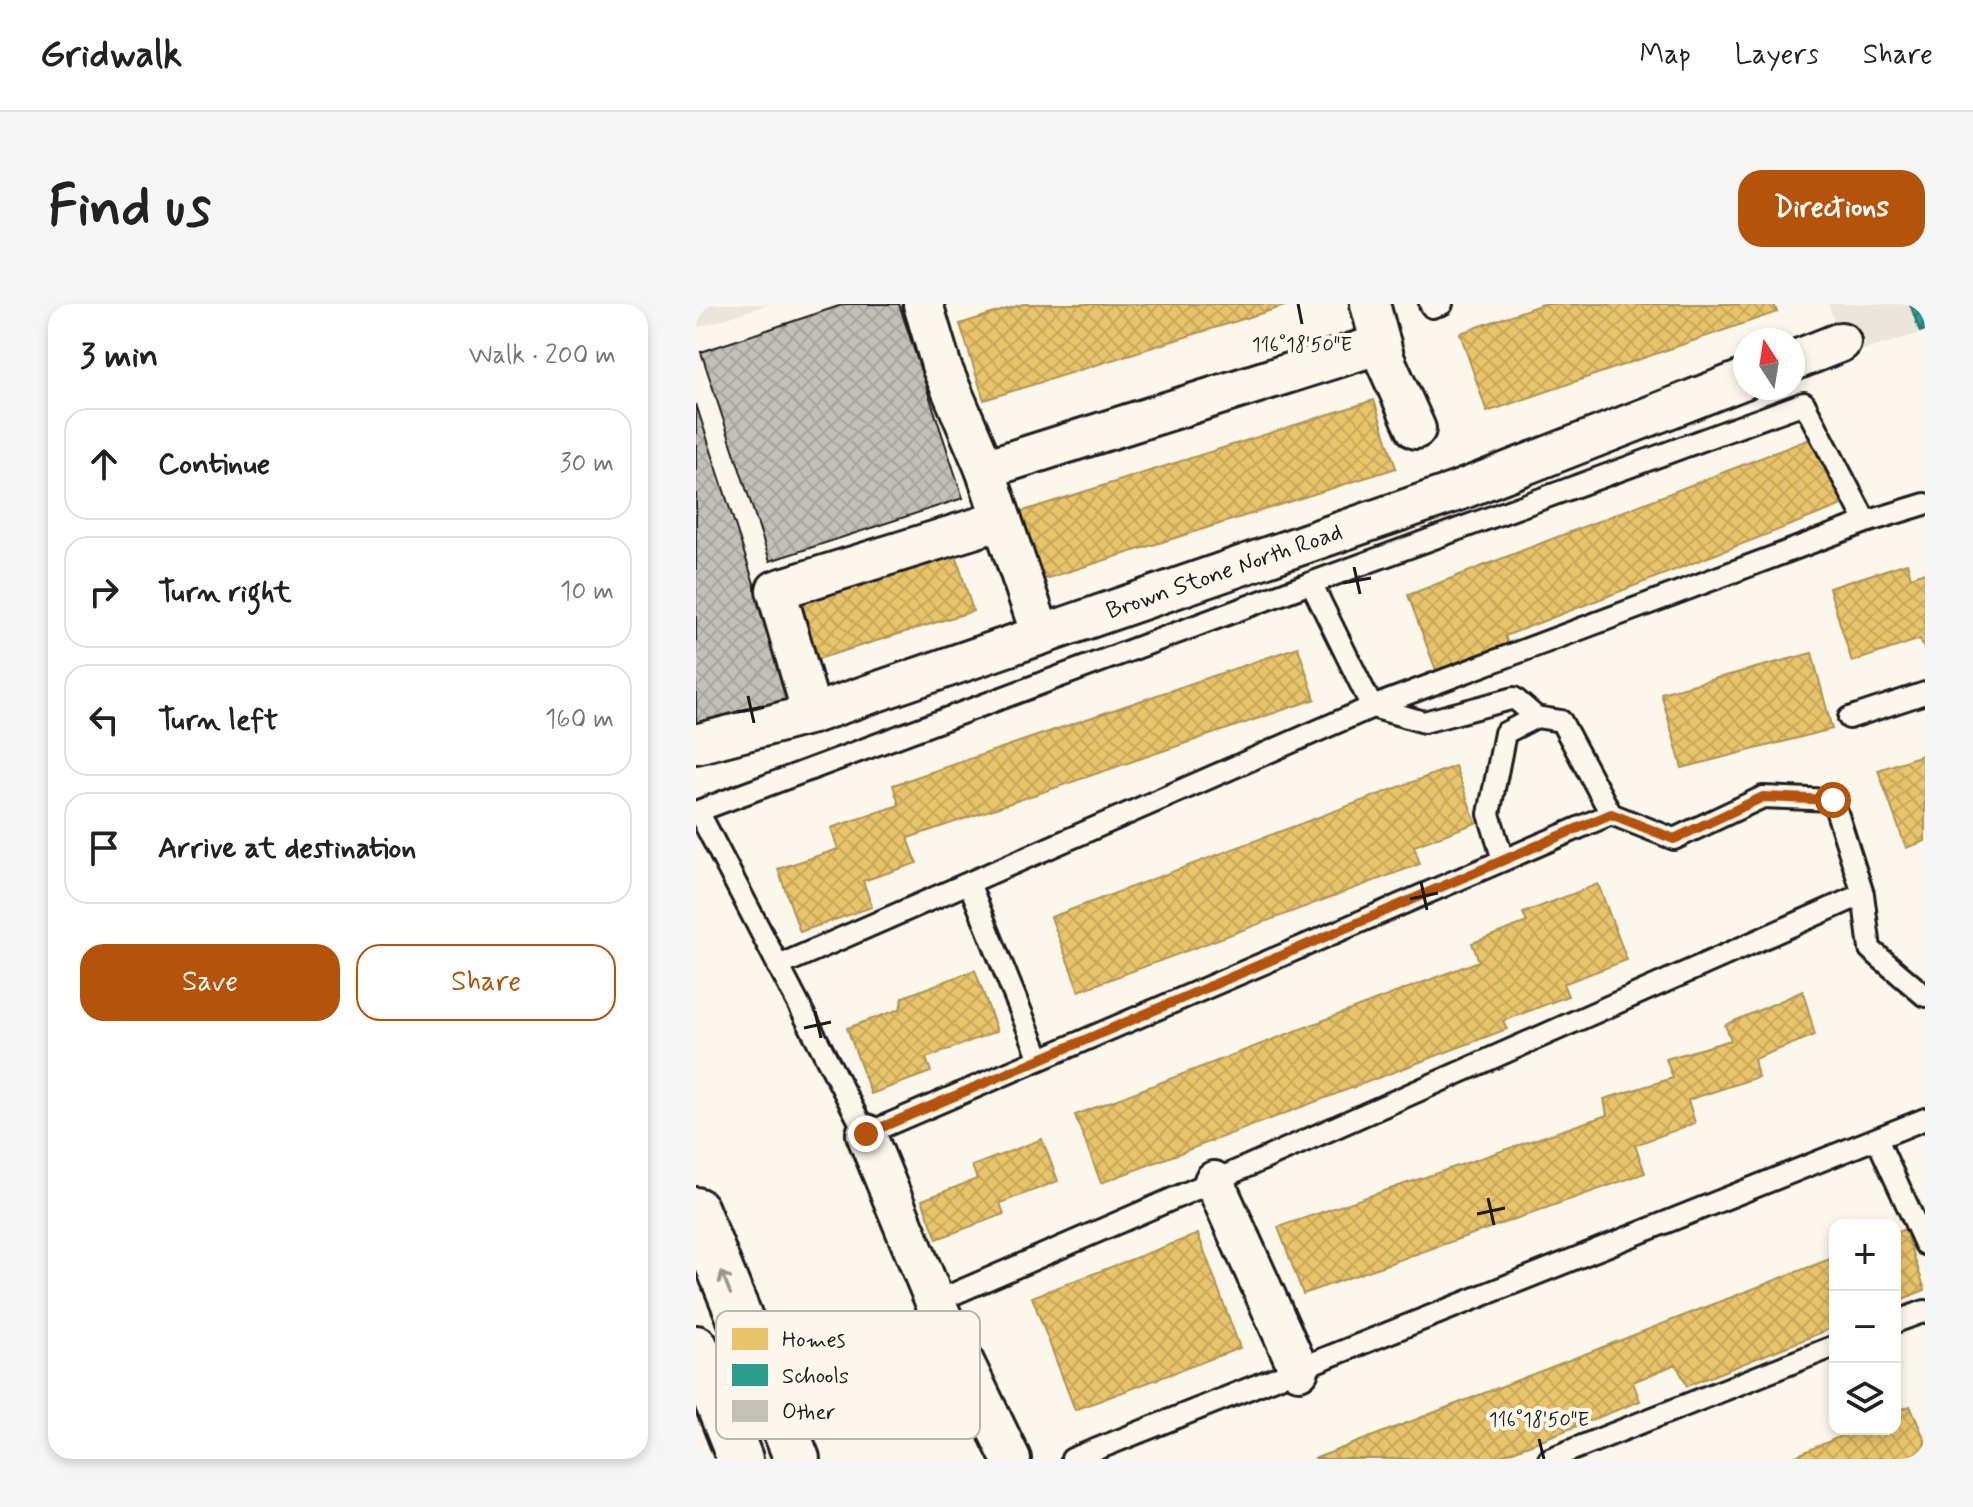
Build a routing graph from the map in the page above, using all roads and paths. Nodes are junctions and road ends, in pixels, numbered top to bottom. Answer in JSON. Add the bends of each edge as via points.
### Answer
{"nodes":[{"id":1,"x":923,"y":304,"type":"edge"},
{"id":2,"x":1370,"y":304,"type":"edge"},
{"id":3,"x":1430,"y":304,"type":"edge"},
{"id":4,"x":1442,"y":304,"type":"edge"},
{"id":5,"x":1841,"y":342,"type":"dead end"},
{"id":6,"x":1381,"y":344,"type":"junction"},
{"id":7,"x":1805,"y":356,"type":"edge"},
{"id":8,"x":1733,"y":384,"type":"edge"},
{"id":9,"x":1416,"y":429,"type":"dead end"},
{"id":10,"x":985,"y":469,"type":"junction"},
{"id":11,"x":1925,"y":504,"type":"edge"},
{"id":12,"x":1002,"y":520,"type":"junction"},
{"id":13,"x":1866,"y":522,"type":"junction"},
{"id":14,"x":1311,"y":583,"type":"junction"},
{"id":15,"x":1041,"y":635,"type":"junction"},
{"id":16,"x":1925,"y":693,"type":"edge"},
{"id":17,"x":1372,"y":707,"type":"junction"},
{"id":18,"x":812,"y":714,"type":"junction"},
{"id":19,"x":1536,"y":717,"type":"junction"},
{"id":20,"x":1849,"y":718,"type":"dead end"},
{"id":21,"x":696,"y":744,"type":"edge"},
{"id":22,"x":1611,"y":814,"type":"junction"},
{"id":23,"x":1503,"y":860,"type":"junction"},
{"id":24,"x":969,"y":883,"type":"junction"},
{"id":25,"x":1863,"y":894,"type":"junction"},
{"id":26,"x":778,"y":966,"type":"junction"},
{"id":27,"x":1925,"y":996,"type":"edge"},
{"id":28,"x":1040,"y":1059,"type":"junction"},
{"id":29,"x":1925,"y":1119,"type":"edge"},
{"id":30,"x":866,"y":1134,"type":"junction"},
{"id":31,"x":1877,"y":1139,"type":"junction"},
{"id":32,"x":1214,"y":1181,"type":"junction"},
{"id":33,"x":696,"y":1210,"type":"edge"},
{"id":34,"x":1925,"y":1244,"type":"edge"},
{"id":35,"x":935,"y":1302,"type":"junction"},
{"id":36,"x":737,"y":1311,"type":"edge"},
{"id":37,"x":939,"y":1311,"type":"edge"},
{"id":38,"x":1925,"y":1311,"type":"edge"},
{"id":39,"x":1901,"y":1320,"type":"edge"},
{"id":40,"x":696,"y":1348,"type":"edge"},
{"id":41,"x":1829,"y":1348,"type":"edge"},
{"id":42,"x":1299,"y":1370,"type":"junction"},
{"id":43,"x":980,"y":1395,"type":"edge"},
{"id":44,"x":716,"y":1398,"type":"edge"},
{"id":45,"x":732,"y":1439,"type":"edge"},
{"id":46,"x":789,"y":1439,"type":"edge"},
{"id":47,"x":740,"y":1459,"type":"edge"},
{"id":48,"x":797,"y":1459,"type":"edge"},
{"id":49,"x":1011,"y":1459,"type":"edge"},
{"id":50,"x":1072,"y":1459,"type":"edge"},
{"id":51,"x":1549,"y":1459,"type":"edge"}],
"edges":[{"from":1,"to":10,"type":"street","via":[[942,368]]},
{"from":2,"to":6,"type":"street"},
{"from":3,"to":4,"type":"lane"},
{"from":5,"to":7,"type":"street"},
{"from":6,"to":9,"type":"street"},
{"from":6,"to":10,"type":"street"},
{"from":8,"to":15,"type":"street","name":"Brown Stone North Road","via":[[1458,491]]},
{"from":10,"to":12,"type":"street"},
{"from":11,"to":13,"type":"lane"},
{"from":12,"to":15,"type":"street"},
{"from":12,"to":18,"type":"street","via":[[776,590]]},
{"from":13,"to":14,"type":"lane","via":[[1804,403]]},
{"from":13,"to":17,"type":"lane"},
{"from":14,"to":17,"type":"lane"},
{"from":14,"to":26,"type":"lane","via":[[698,811]]},
{"from":15,"to":18,"type":"street","name":"Brown Stone North Road"},
{"from":16,"to":20,"type":"lane"},
{"from":17,"to":19,"type":"lane","via":[[1424,722],[1514,698]]},
{"from":17,"to":24,"type":"lane"},
{"from":18,"to":21,"type":"street","name":"Brown Stone North Road"},
{"from":19,"to":22,"type":"lane","via":[[1561,721]]},
{"from":19,"to":23,"type":"lane","via":[[1505,733],[1489,814]]},
{"from":22,"to":23,"type":"lane"},
{"from":22,"to":25,"type":"lane","via":[[1674,839],[1763,797],[1833,800]]},
{"from":23,"to":28,"type":"lane"},
{"from":24,"to":26,"type":"lane"},
{"from":24,"to":28,"type":"lane"},
{"from":25,"to":27,"type":"lane","via":[[1870,949]]},
{"from":25,"to":32,"type":"lane"},
{"from":26,"to":30,"type":"lane"},
{"from":28,"to":30,"type":"lane"},
{"from":29,"to":31,"type":"lane"},
{"from":30,"to":35,"type":"street"},
{"from":31,"to":34,"type":"lane"},
{"from":31,"to":42,"type":"lane"},
{"from":32,"to":35,"type":"lane"},
{"from":32,"to":42,"type":"street"},
{"from":36,"to":33,"type":"street","one_way":true},
{"from":35,"to":37,"type":"street"},
{"from":38,"to":39,"type":"lane"},
{"from":40,"to":44,"type":"street"},
{"from":41,"to":51,"type":"lane"},
{"from":42,"to":50,"type":"lane"},
{"from":43,"to":49,"type":"street"},
{"from":45,"to":47,"type":"street"},
{"from":48,"to":46,"type":"street","one_way":true}]}
